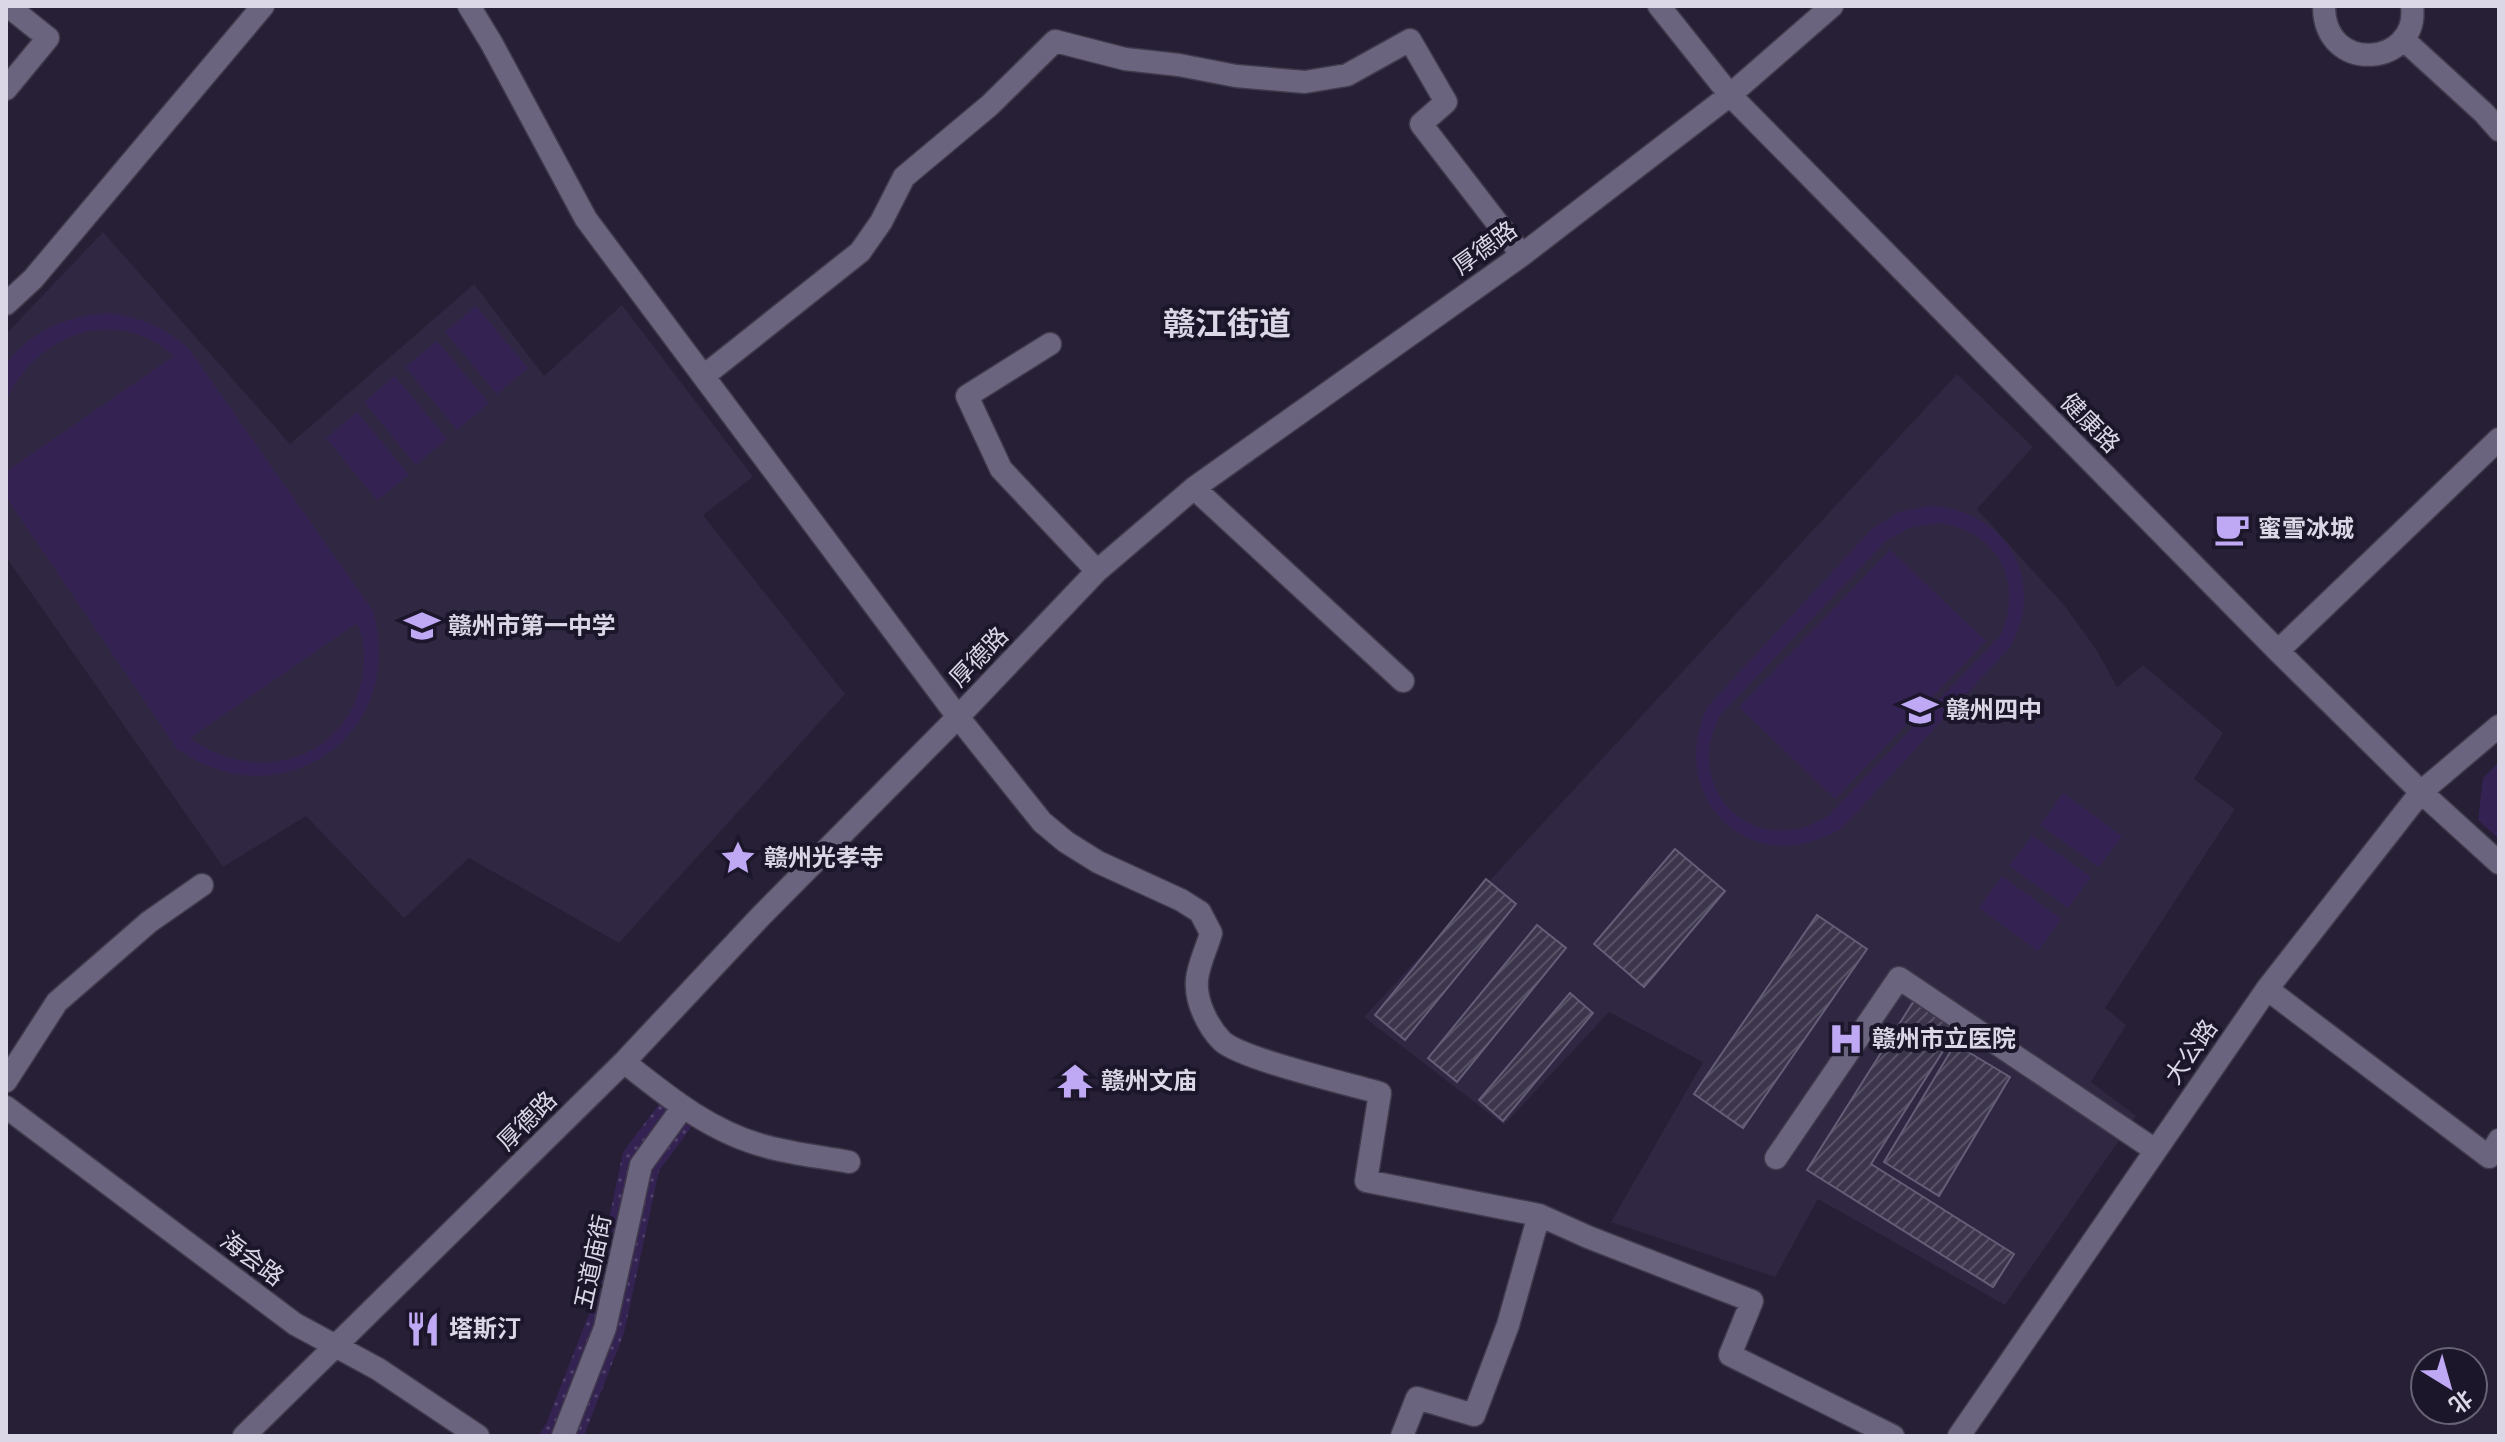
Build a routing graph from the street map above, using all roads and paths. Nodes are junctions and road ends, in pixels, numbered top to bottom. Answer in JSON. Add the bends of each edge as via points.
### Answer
{"nodes":[{"id":1,"x":8,"y":6,"type":"edge"},
{"id":2,"x":263,"y":6,"type":"edge"},
{"id":3,"x":469,"y":6,"type":"edge"},
{"id":4,"x":1659,"y":6,"type":"edge"},
{"id":5,"x":1832,"y":6,"type":"edge"},
{"id":6,"x":2324,"y":6,"type":"edge"},
{"id":7,"x":2412,"y":6,"type":"edge"},
{"id":8,"x":2403,"y":39,"type":"junction"},
{"id":9,"x":6,"y":89,"type":"edge"},
{"id":10,"x":1730,"y":95,"type":"junction"},
{"id":11,"x":2499,"y":130,"type":"edge"},
{"id":12,"x":1522,"y":255,"type":"junction"},
{"id":13,"x":6,"y":304,"type":"edge"},
{"id":14,"x":1050,"y":344,"type":"dead end"},
{"id":15,"x":705,"y":375,"type":"junction"},
{"id":16,"x":2499,"y":439,"type":"edge"},
{"id":17,"x":1194,"y":488,"type":"junction"},
{"id":18,"x":1097,"y":571,"type":"junction"},
{"id":19,"x":2278,"y":651,"type":"junction"},
{"id":20,"x":1403,"y":681,"type":"dead end"},
{"id":21,"x":958,"y":717,"type":"junction"},
{"id":22,"x":2499,"y":726,"type":"edge"},
{"id":23,"x":2421,"y":792,"type":"junction"},
{"id":24,"x":2499,"y":863,"type":"edge"},
{"id":25,"x":202,"y":885,"type":"dead end"},
{"id":26,"x":2267,"y":989,"type":"junction"},
{"id":27,"x":624,"y":1062,"type":"junction"},
{"id":28,"x":6,"y":1081,"type":"edge"},
{"id":29,"x":6,"y":1107,"type":"edge"},
{"id":30,"x":683,"y":1107,"type":"junction"},
{"id":31,"x":2499,"y":1140,"type":"edge"},
{"id":32,"x":2155,"y":1150,"type":"junction"},
{"id":33,"x":1776,"y":1158,"type":"dead end"},
{"id":34,"x":849,"y":1162,"type":"dead end"},
{"id":35,"x":1539,"y":1215,"type":"junction"},
{"id":36,"x":333,"y":1346,"type":"junction"},
{"id":37,"x":244,"y":1436,"type":"edge"},
{"id":38,"x":478,"y":1436,"type":"edge"},
{"id":39,"x":563,"y":1436,"type":"edge"},
{"id":40,"x":1402,"y":1436,"type":"edge"},
{"id":41,"x":1893,"y":1436,"type":"edge"},
{"id":42,"x":1959,"y":1436,"type":"edge"}],
"edges":[{"from":1,"to":9,"type":"street","via":[[48,38]]},
{"from":2,"to":13,"type":"street","via":[[33,279]]},
{"from":3,"to":15,"type":"street","via":[[586,219]]},
{"from":4,"to":10,"type":"street","name":"健康路"},
{"from":5,"to":10,"type":"street","name":"厚德路"},
{"from":6,"to":8,"type":"street","via":[[2329,33],[2350,52],[2379,55]]},
{"from":7,"to":8,"type":"street"},
{"from":8,"to":11,"type":"street"},
{"from":10,"to":12,"type":"street","name":"厚德路"},
{"from":10,"to":19,"type":"street","name":"健康路"},
{"from":12,"to":15,"type":"street","via":[[1421,124],[1446,102],[1410,40],[1347,75],[1305,82],[1125,59],[1055,41],[990,105],[904,177],[860,252]]},
{"from":12,"to":17,"type":"street","name":"厚德路"},
{"from":14,"to":18,"type":"street","via":[[967,396],[1001,469]]},
{"from":15,"to":21,"type":"street"},
{"from":16,"to":19,"type":"street"},
{"from":17,"to":18,"type":"street","name":"厚德路"},
{"from":17,"to":20,"type":"street"},
{"from":18,"to":21,"type":"street","name":"厚德路"},
{"from":19,"to":23,"type":"street","name":"健康路"},
{"from":21,"to":27,"type":"street","name":"厚德路"},
{"from":21,"to":35,"type":"street","via":[[1042,822],[1066,842],[1200,912],[1211,933],[1197,979],[1200,999],[1207,1021],[1224,1043],[1254,1057],[1380,1093],[1366,1181]]},
{"from":22,"to":23,"type":"street","name":"大公路"},
{"from":23,"to":24,"type":"street","name":"健康路"},
{"from":23,"to":26,"type":"street","name":"大公路"},
{"from":25,"to":28,"type":"street","via":[[149,922],[57,1002]]},
{"from":26,"to":31,"type":"street","via":[[2489,1157]]},
{"from":26,"to":32,"type":"street","name":"大公路"},
{"from":27,"to":30,"type":"street"},
{"from":27,"to":36,"type":"street","name":"厚德路"},
{"from":29,"to":36,"type":"street","name":"海会路","via":[[295,1324]]},
{"from":30,"to":34,"type":"street","via":[[768,1147]]},
{"from":30,"to":39,"type":"street","name":"五道庙街","via":[[641,1165],[605,1328]]},
{"from":32,"to":33,"type":"street","via":[[1899,978]]},
{"from":32,"to":42,"type":"street","name":"大公路"},
{"from":35,"to":40,"type":"street","via":[[1508,1325],[1474,1415],[1417,1398]]},
{"from":35,"to":41,"type":"street","via":[[1752,1301],[1730,1355]]},
{"from":36,"to":37,"type":"street","name":"厚德路"},
{"from":36,"to":38,"type":"street","name":"海会路","via":[[378,1369]]}]}
